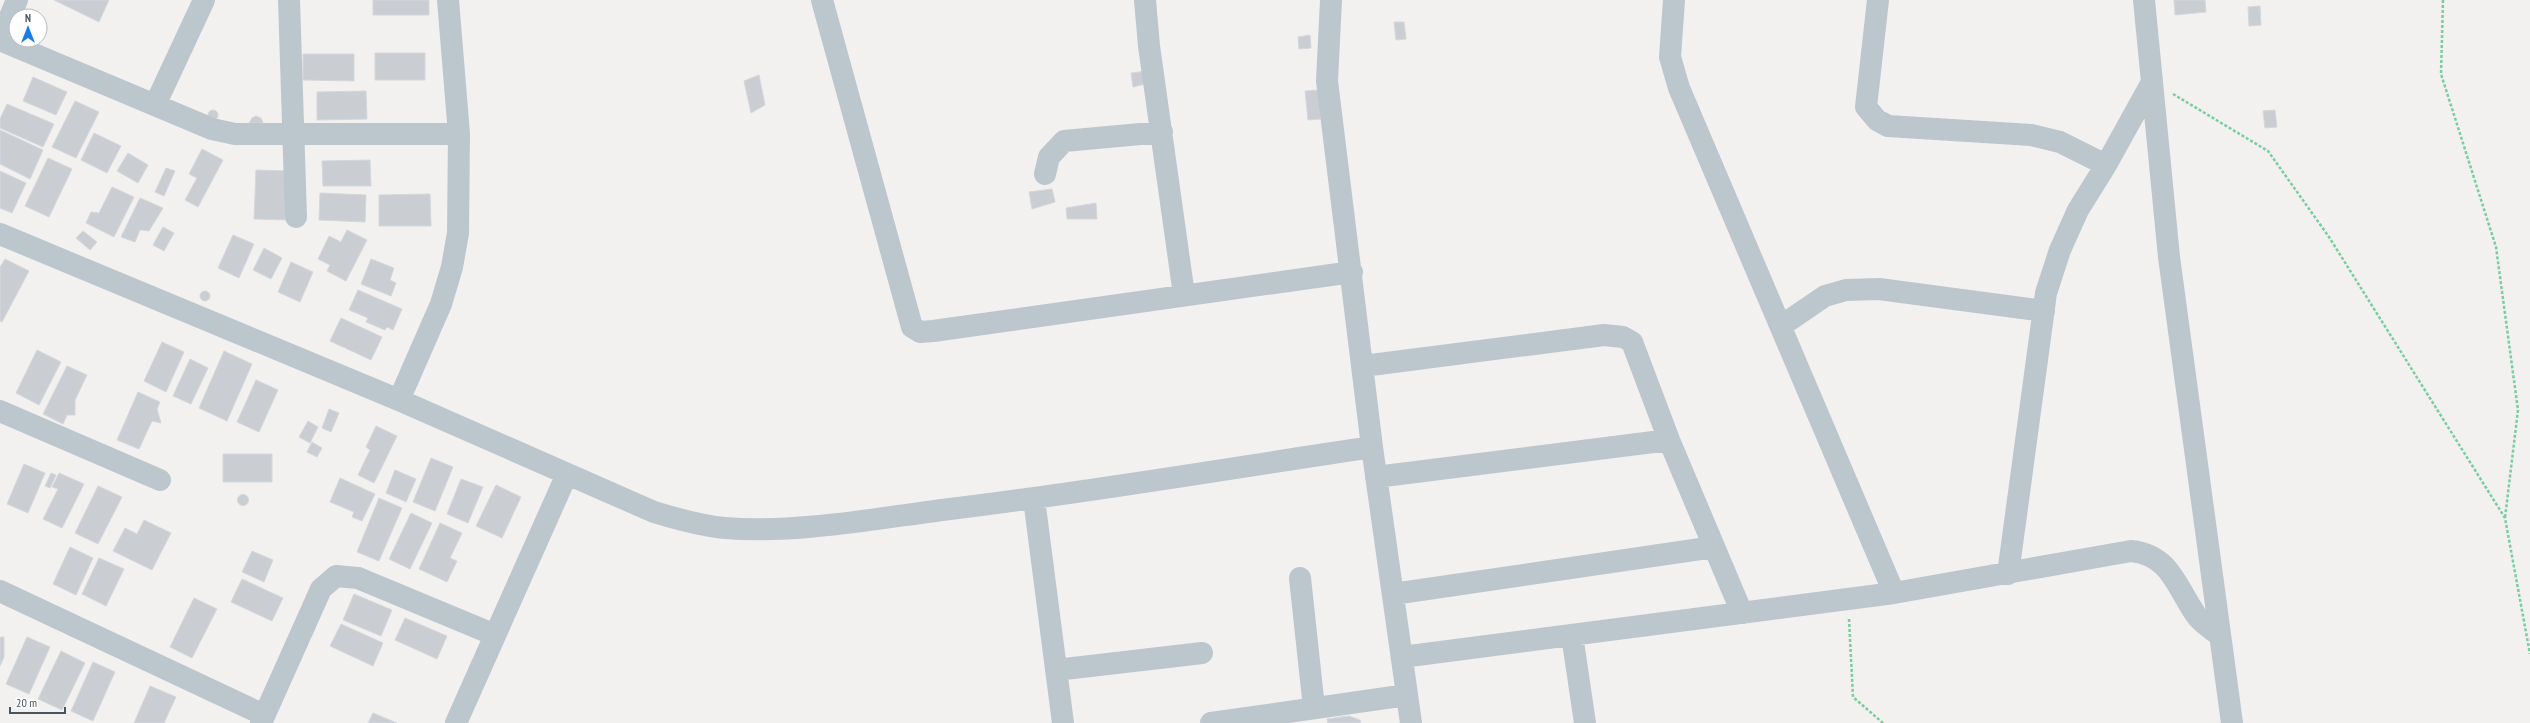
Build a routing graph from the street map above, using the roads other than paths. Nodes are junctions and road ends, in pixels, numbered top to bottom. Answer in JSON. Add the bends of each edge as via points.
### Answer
{"nodes":[{"id":1,"x":17,"y":0,"type":"edge"},
{"id":2,"x":204,"y":0,"type":"edge"},
{"id":3,"x":289,"y":0,"type":"edge"},
{"id":4,"x":448,"y":0,"type":"edge"},
{"id":5,"x":822,"y":0,"type":"edge"},
{"id":6,"x":1145,"y":0,"type":"edge"},
{"id":7,"x":1331,"y":0,"type":"edge"},
{"id":8,"x":1674,"y":0,"type":"edge"},
{"id":9,"x":1878,"y":0,"type":"edge"},
{"id":10,"x":2144,"y":0,"type":"edge"},
{"id":11,"x":0,"y":40,"type":"edge"},
{"id":12,"x":2152,"y":82,"type":"junction"},
{"id":13,"x":156,"y":103,"type":"junction"},
{"id":14,"x":1162,"y":132,"type":"junction"},
{"id":15,"x":460,"y":134,"type":"junction"},
{"id":16,"x":294,"y":136,"type":"junction"},
{"id":17,"x":2106,"y":165,"type":"junction"},
{"id":18,"x":1045,"y":174,"type":"dead end"},
{"id":19,"x":296,"y":217,"type":"dead end"},
{"id":20,"x":0,"y":234,"type":"edge"},
{"id":21,"x":1352,"y":272,"type":"junction"},
{"id":22,"x":1184,"y":295,"type":"junction"},
{"id":23,"x":2044,"y":311,"type":"junction"},
{"id":24,"x":1781,"y":326,"type":"junction"},
{"id":25,"x":1363,"y":366,"type":"junction"},
{"id":26,"x":399,"y":400,"type":"junction"},
{"id":27,"x":0,"y":411,"type":"edge"},
{"id":28,"x":1669,"y":440,"type":"junction"},
{"id":29,"x":1372,"y":446,"type":"junction"},
{"id":30,"x":567,"y":474,"type":"junction"},
{"id":31,"x":1376,"y":477,"type":"junction"},
{"id":32,"x":160,"y":480,"type":"dead end"},
{"id":33,"x":1034,"y":499,"type":"junction"},
{"id":34,"x":1714,"y":547,"type":"junction"},
{"id":35,"x":2008,"y":574,"type":"junction"},
{"id":36,"x":1300,"y":578,"type":"dead end"},
{"id":37,"x":0,"y":591,"type":"edge"},
{"id":38,"x":1894,"y":593,"type":"junction"},
{"id":39,"x":1393,"y":594,"type":"junction"},
{"id":40,"x":1742,"y":613,"type":"junction"},
{"id":41,"x":495,"y":635,"type":"junction"},
{"id":42,"x":1572,"y":635,"type":"junction"},
{"id":43,"x":2219,"y":635,"type":"junction"},
{"id":44,"x":1202,"y":653,"type":"dead end"},
{"id":45,"x":1402,"y":657,"type":"junction"},
{"id":46,"x":1056,"y":670,"type":"junction"},
{"id":47,"x":1407,"y":695,"type":"junction"},
{"id":48,"x":1314,"y":708,"type":"junction"},
{"id":49,"x":262,"y":719,"type":"edge"},
{"id":50,"x":456,"y":723,"type":"edge"},
{"id":51,"x":1063,"y":723,"type":"edge"},
{"id":52,"x":1211,"y":723,"type":"edge"},
{"id":53,"x":1411,"y":723,"type":"edge"},
{"id":54,"x":1585,"y":723,"type":"edge"},
{"id":55,"x":2232,"y":723,"type":"edge"}],
"edges":[{"from":1,"to":11,"type":"street"},
{"from":2,"to":13,"type":"street"},
{"from":3,"to":16,"type":"street"},
{"from":4,"to":15,"type":"street"},
{"from":5,"to":22,"type":"street","via":[[912,327],[920,332],[933,331]]},
{"from":6,"to":14,"type":"street"},
{"from":7,"to":21,"type":"street","via":[[1327,81]]},
{"from":8,"to":24,"type":"street","via":[[1670,57],[1680,88]]},
{"from":9,"to":17,"type":"street","via":[[1866,107],[1877,120],[1888,126],[2030,135],[2060,142]]},
{"from":10,"to":12,"type":"street"},
{"from":11,"to":13,"type":"street"},
{"from":12,"to":17,"type":"street"},
{"from":12,"to":43,"type":"street","via":[[2169,257]]},
{"from":13,"to":16,"type":"street","via":[[197,123],[227,132]]},
{"from":14,"to":18,"type":"street","via":[[1064,141],[1049,156]]},
{"from":14,"to":22,"type":"street"},
{"from":15,"to":16,"type":"street"},
{"from":15,"to":26,"type":"street","via":[[458,233],[452,267],[436,316]]},
{"from":16,"to":19,"type":"street"},
{"from":17,"to":23,"type":"street","via":[[2078,210],[2060,250],[2046,293]]},
{"from":20,"to":26,"type":"street"},
{"from":21,"to":22,"type":"street"},
{"from":21,"to":25,"type":"street"},
{"from":23,"to":24,"type":"street","via":[[1879,288],[1846,290],[1825,296]]},
{"from":23,"to":35,"type":"street"},
{"from":24,"to":38,"type":"street"},
{"from":25,"to":28,"type":"street","via":[[1604,335],[1623,337],[1632,342]]},
{"from":25,"to":29,"type":"street"},
{"from":26,"to":30,"type":"street"},
{"from":27,"to":32,"type":"street"},
{"from":28,"to":31,"type":"street"},
{"from":28,"to":34,"type":"street"},
{"from":29,"to":31,"type":"street"},
{"from":29,"to":33,"type":"street"},
{"from":30,"to":33,"type":"street","via":[[654,512],[724,528],[758,529],[828,524]]},
{"from":30,"to":41,"type":"street"},
{"from":31,"to":39,"type":"street"},
{"from":33,"to":46,"type":"street"},
{"from":34,"to":39,"type":"street"},
{"from":34,"to":40,"type":"street"},
{"from":35,"to":38,"type":"street"},
{"from":35,"to":43,"type":"street","via":[[2100,555],[2131,551],[2147,553],[2163,564],[2197,616]]},
{"from":36,"to":48,"type":"street"},
{"from":37,"to":49,"type":"street"},
{"from":38,"to":40,"type":"street"},
{"from":39,"to":45,"type":"street"},
{"from":40,"to":42,"type":"street"},
{"from":41,"to":49,"type":"street","via":[[358,578],[336,576],[321,589]]},
{"from":41,"to":50,"type":"street"},
{"from":42,"to":45,"type":"street"},
{"from":42,"to":54,"type":"street"},
{"from":43,"to":55,"type":"street"},
{"from":44,"to":46,"type":"street"},
{"from":45,"to":47,"type":"street"},
{"from":46,"to":51,"type":"street"},
{"from":47,"to":48,"type":"street"},
{"from":47,"to":53,"type":"street"},
{"from":48,"to":52,"type":"street"}]}
